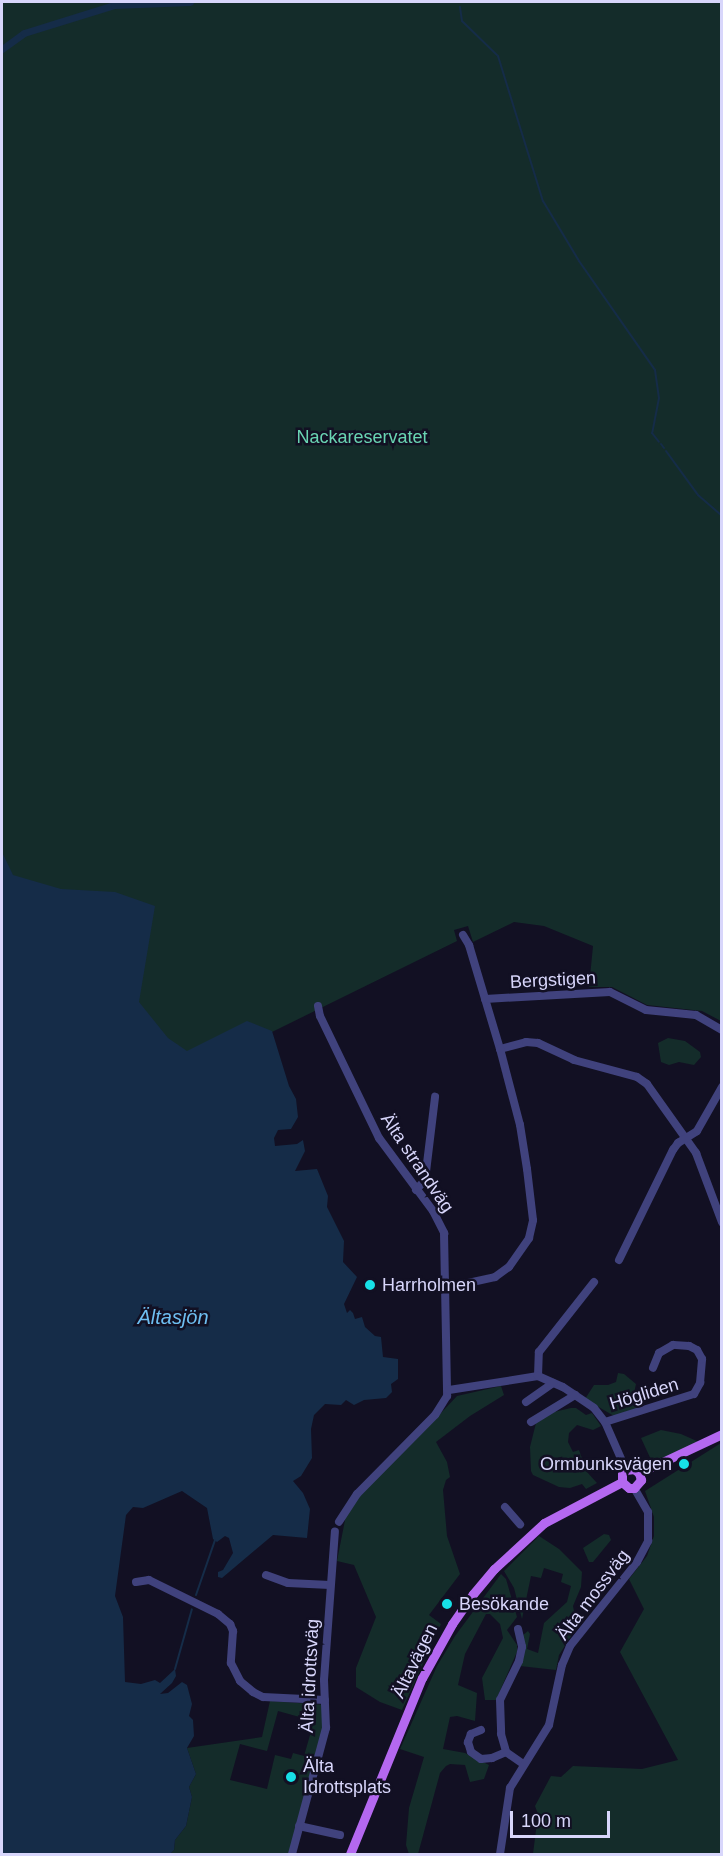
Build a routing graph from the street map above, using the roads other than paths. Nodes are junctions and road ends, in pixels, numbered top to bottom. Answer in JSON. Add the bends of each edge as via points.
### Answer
{"nodes":[{"id":1,"x":463,"y":935,"type":"dead end"},
{"id":2,"x":485,"y":999,"type":"junction"},
{"id":3,"x":318,"y":1006,"type":"dead end"},
{"id":4,"x":722,"y":1030,"type":"edge"},
{"id":5,"x":500,"y":1049,"type":"junction"},
{"id":6,"x":722,"y":1087,"type":"edge"},
{"id":7,"x":435,"y":1097,"type":"dead end"},
{"id":8,"x":686,"y":1139,"type":"junction"},
{"id":9,"x":416,"y":1190,"type":"junction"},
{"id":10,"x":722,"y":1222,"type":"edge"},
{"id":11,"x":619,"y":1260,"type":"dead end"},
{"id":12,"x":594,"y":1282,"type":"dead end"},
{"id":13,"x":445,"y":1288,"type":"junction"},
{"id":14,"x":653,"y":1368,"type":"dead end"},
{"id":15,"x":538,"y":1376,"type":"junction"},
{"id":16,"x":553,"y":1383,"type":"junction"},
{"id":17,"x":448,"y":1390,"type":"junction"},
{"id":18,"x":574,"y":1395,"type":"junction"},
{"id":19,"x":526,"y":1402,"type":"dead end"},
{"id":20,"x":531,"y":1422,"type":"dead end"},
{"id":21,"x":605,"y":1422,"type":"junction"},
{"id":22,"x":722,"y":1434,"type":"edge"},
{"id":23,"x":626,"y":1470,"type":"junction"},
{"id":24,"x":639,"y":1473,"type":"junction"},
{"id":25,"x":622,"y":1482,"type":"junction"},
{"id":26,"x":634,"y":1488,"type":"junction"},
{"id":27,"x":506,"y":1508,"type":"dead end"},
{"id":28,"x":339,"y":1522,"type":"dead end"},
{"id":29,"x":520,"y":1524,"type":"dead end"},
{"id":30,"x":335,"y":1531,"type":"dead end"},
{"id":31,"x":266,"y":1575,"type":"dead end"},
{"id":32,"x":136,"y":1582,"type":"dead end"},
{"id":33,"x":330,"y":1585,"type":"junction"},
{"id":34,"x":518,"y":1629,"type":"dead end"},
{"id":35,"x":325,"y":1700,"type":"junction"},
{"id":36,"x":481,"y":1730,"type":"dead end"},
{"id":37,"x":506,"y":1752,"type":"junction"},
{"id":38,"x":523,"y":1764,"type":"junction"},
{"id":39,"x":299,"y":1826,"type":"junction"},
{"id":40,"x":340,"y":1835,"type":"dead end"},
{"id":41,"x":292,"y":1854,"type":"edge"},
{"id":42,"x":350,"y":1854,"type":"edge"},
{"id":43,"x":500,"y":1854,"type":"edge"}],
"edges":[{"from":1,"to":2,"type":"street"},
{"from":2,"to":4,"type":"street","name":"Bergstigen","via":[[610,992],[646,1010],[696,1015]]},
{"from":2,"to":5,"type":"street"},
{"from":3,"to":9,"type":"street","name":"Älta strandväg","via":[[366,1112]]},
{"from":5,"to":8,"type":"street","via":[[538,1043],[574,1060],[637,1077],[647,1084]]},
{"from":5,"to":13,"type":"street","via":[[527,1169],[533,1220],[529,1238],[509,1266],[495,1277]]},
{"from":6,"to":8,"type":"street","via":[[697,1131]]},
{"from":7,"to":9,"type":"street","via":[[425,1180]]},
{"from":8,"to":10,"type":"street","via":[[696,1153]]},
{"from":8,"to":11,"type":"street","via":[[673,1150]]},
{"from":9,"to":13,"type":"street","name":"Älta strandväg","via":[[444,1233]]},
{"from":12,"to":15,"type":"street","via":[[539,1352]]},
{"from":13,"to":17,"type":"street","name":"Älta strandväg"},
{"from":14,"to":21,"type":"street","name":"Högliden","via":[[665,1347],[680,1344],[697,1350],[702,1359],[700,1383],[694,1394]]},
{"from":15,"to":16,"type":"street"},
{"from":15,"to":17,"type":"street"},
{"from":16,"to":18,"type":"street"},
{"from":16,"to":19,"type":"street"},
{"from":17,"to":28,"type":"street","via":[[441,1407],[364,1487]]},
{"from":18,"to":20,"type":"street"},
{"from":18,"to":21,"type":"street","via":[[594,1408]]},
{"from":21,"to":23,"type":"street"},
{"from":22,"to":24,"type":"main road"},
{"from":23,"to":24,"type":"main road"},
{"from":23,"to":25,"type":"main road"},
{"from":24,"to":26,"type":"main road","via":[[641,1480]]},
{"from":25,"to":26,"type":"main road"},
{"from":25,"to":42,"type":"main road","name":"Ältavägen","via":[[544,1523],[473,1594],[422,1678]]},
{"from":26,"to":38,"type":"street","name":"Älta mossväg","via":[[648,1512],[648,1541],[637,1562],[570,1646],[549,1725]]},
{"from":27,"to":29,"type":"street"},
{"from":30,"to":33,"type":"street","name":"Älta idrottsväg"},
{"from":31,"to":33,"type":"street","via":[[280,1581]]},
{"from":32,"to":35,"type":"street","via":[[150,1580],[230,1624],[231,1663],[240,1681],[253,1692]]},
{"from":33,"to":35,"type":"street","name":"Älta idrottsväg"},
{"from":34,"to":37,"type":"street","via":[[522,1647],[519,1661],[500,1700]]},
{"from":35,"to":39,"type":"street","name":"Älta idrottsväg","via":[[326,1728]]},
{"from":36,"to":37,"type":"street","via":[[471,1734],[471,1752],[481,1759]]},
{"from":37,"to":38,"type":"street"},
{"from":38,"to":43,"type":"street","name":"Älta mossväg","via":[[507,1797]]},
{"from":39,"to":40,"type":"street"},
{"from":39,"to":41,"type":"street","name":"Älta idrottsväg"}]}
